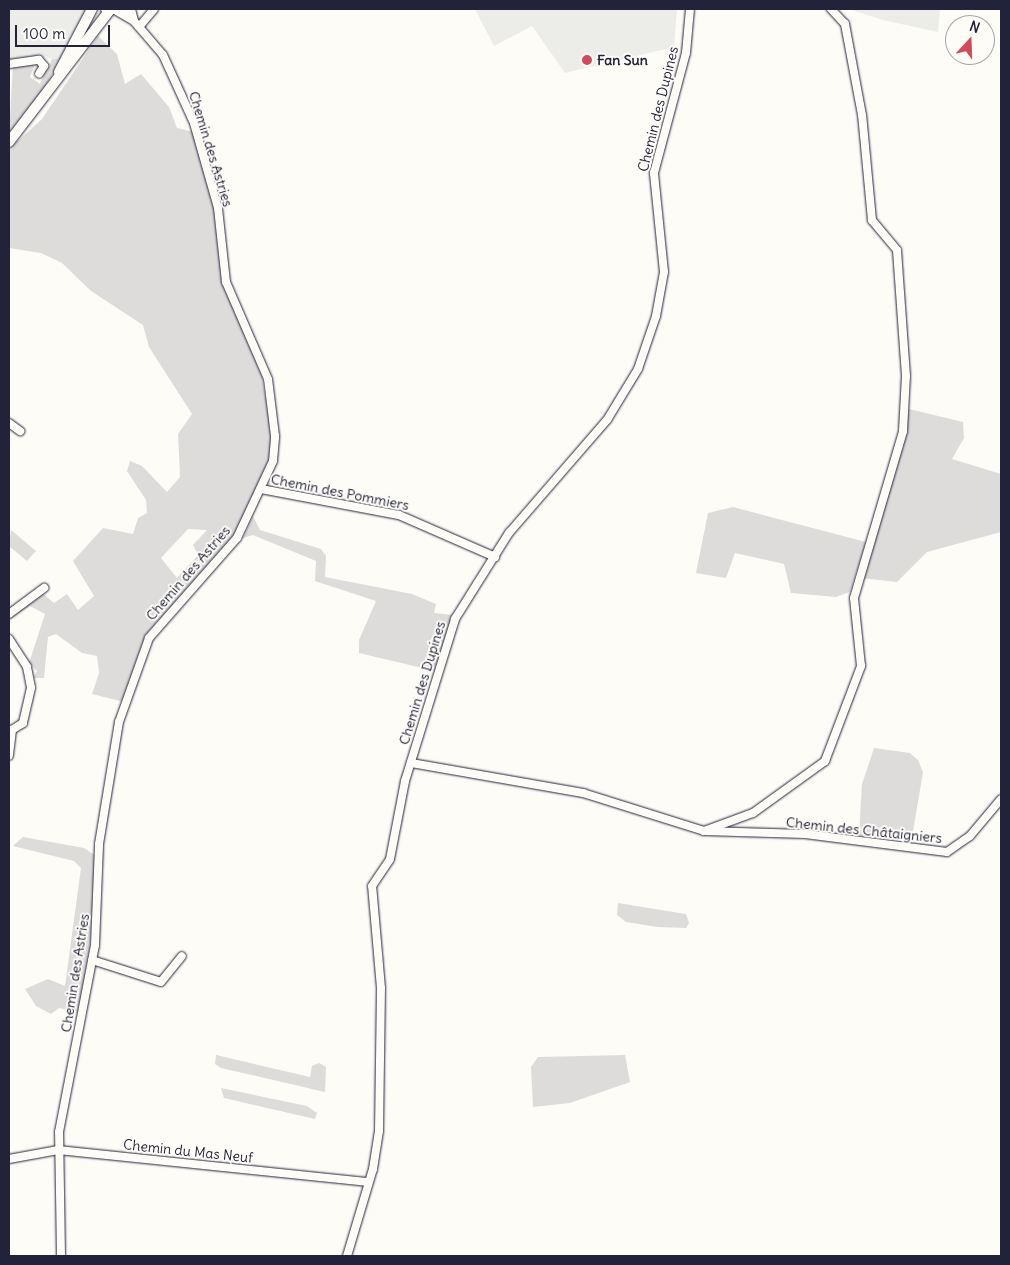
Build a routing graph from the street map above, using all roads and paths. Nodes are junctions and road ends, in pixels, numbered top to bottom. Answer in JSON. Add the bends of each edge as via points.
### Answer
{"nodes":[{"id":1,"x":92,"y":9,"type":"edge"},
{"id":2,"x":131,"y":9,"type":"edge"},
{"id":3,"x":154,"y":9,"type":"edge"},
{"id":4,"x":690,"y":9,"type":"edge"},
{"id":5,"x":831,"y":9,"type":"edge"},
{"id":6,"x":114,"y":10,"type":"edge"},
{"id":7,"x":136,"y":24,"type":"junction"},
{"id":8,"x":9,"y":64,"type":"edge"},
{"id":9,"x":40,"y":74,"type":"dead end"},
{"id":10,"x":52,"y":88,"type":"junction"},
{"id":11,"x":9,"y":142,"type":"edge"},
{"id":12,"x":9,"y":423,"type":"edge"},
{"id":13,"x":20,"y":431,"type":"dead end"},
{"id":14,"x":261,"y":489,"type":"junction"},
{"id":15,"x":495,"y":557,"type":"junction"},
{"id":16,"x":44,"y":588,"type":"dead end"},
{"id":17,"x":9,"y":614,"type":"edge"},
{"id":18,"x":9,"y":640,"type":"edge"},
{"id":19,"x":9,"y":756,"type":"edge"},
{"id":20,"x":411,"y":763,"type":"junction"},
{"id":21,"x":1001,"y":799,"type":"edge"},
{"id":22,"x":704,"y":831,"type":"junction"},
{"id":23,"x":182,"y":956,"type":"dead end"},
{"id":24,"x":92,"y":960,"type":"junction"},
{"id":25,"x":58,"y":1150,"type":"junction"},
{"id":26,"x":9,"y":1159,"type":"edge"},
{"id":27,"x":366,"y":1182,"type":"junction"},
{"id":28,"x":61,"y":1256,"type":"edge"},
{"id":29,"x":347,"y":1256,"type":"edge"}],
"edges":[{"from":1,"to":10,"type":"main road"},
{"from":2,"to":7,"type":"street","name":"Chemin des Astries"},
{"from":3,"to":7,"type":"street"},
{"from":4,"to":15,"type":"street","name":"Chemin des Dupines","via":[[686,53],[654,173],[664,272],[656,316],[638,370],[621,403],[509,533]]},
{"from":5,"to":22,"type":"street","via":[[845,24],[862,115],[872,220],[897,250],[906,376],[898,456],[854,598],[861,666],[825,761],[753,813]]},
{"from":6,"to":7,"type":"street","name":"Chemin des Astries"},
{"from":6,"to":10,"type":"main road"},
{"from":7,"to":14,"type":"street","name":"Chemin des Astries","via":[[174,71],[194,123],[218,208],[226,282],[268,379],[275,436],[273,461]]},
{"from":8,"to":9,"type":"street","via":[[39,60],[44,66]]},
{"from":10,"to":11,"type":"main road"},
{"from":12,"to":13,"type":"street"},
{"from":14,"to":15,"type":"street","name":"Chemin des Pommiers","via":[[399,515]]},
{"from":14,"to":24,"type":"street","name":"Chemin des Astries","via":[[237,538],[149,638],[119,722],[99,844],[100,895]]},
{"from":15,"to":20,"type":"street","name":"Chemin des Dupines","via":[[455,619]]},
{"from":16,"to":17,"type":"street"},
{"from":18,"to":19,"type":"street","via":[[27,667],[31,688],[23,723],[12,730]]},
{"from":20,"to":22,"type":"street","name":"Chemin des Châtaigniers","via":[[583,793]]},
{"from":20,"to":27,"type":"street","name":"Chemin des Dupines","via":[[390,859],[375,881],[370,898],[381,988],[382,1079],[379,1131],[373,1169]]},
{"from":21,"to":22,"type":"street","name":"Chemin des Châtaigniers","via":[[970,836],[947,852],[805,834]]},
{"from":23,"to":24,"type":"street","via":[[161,982]]},
{"from":24,"to":25,"type":"street","name":"Chemin des Astries"},
{"from":25,"to":26,"type":"street","name":"Chemin du Mas Neuf"},
{"from":25,"to":27,"type":"street","name":"Chemin du Mas Neuf"},
{"from":25,"to":28,"type":"street","name":"Chemin des Astries"},
{"from":27,"to":29,"type":"street","name":"Chemin des Dupines"}]}
